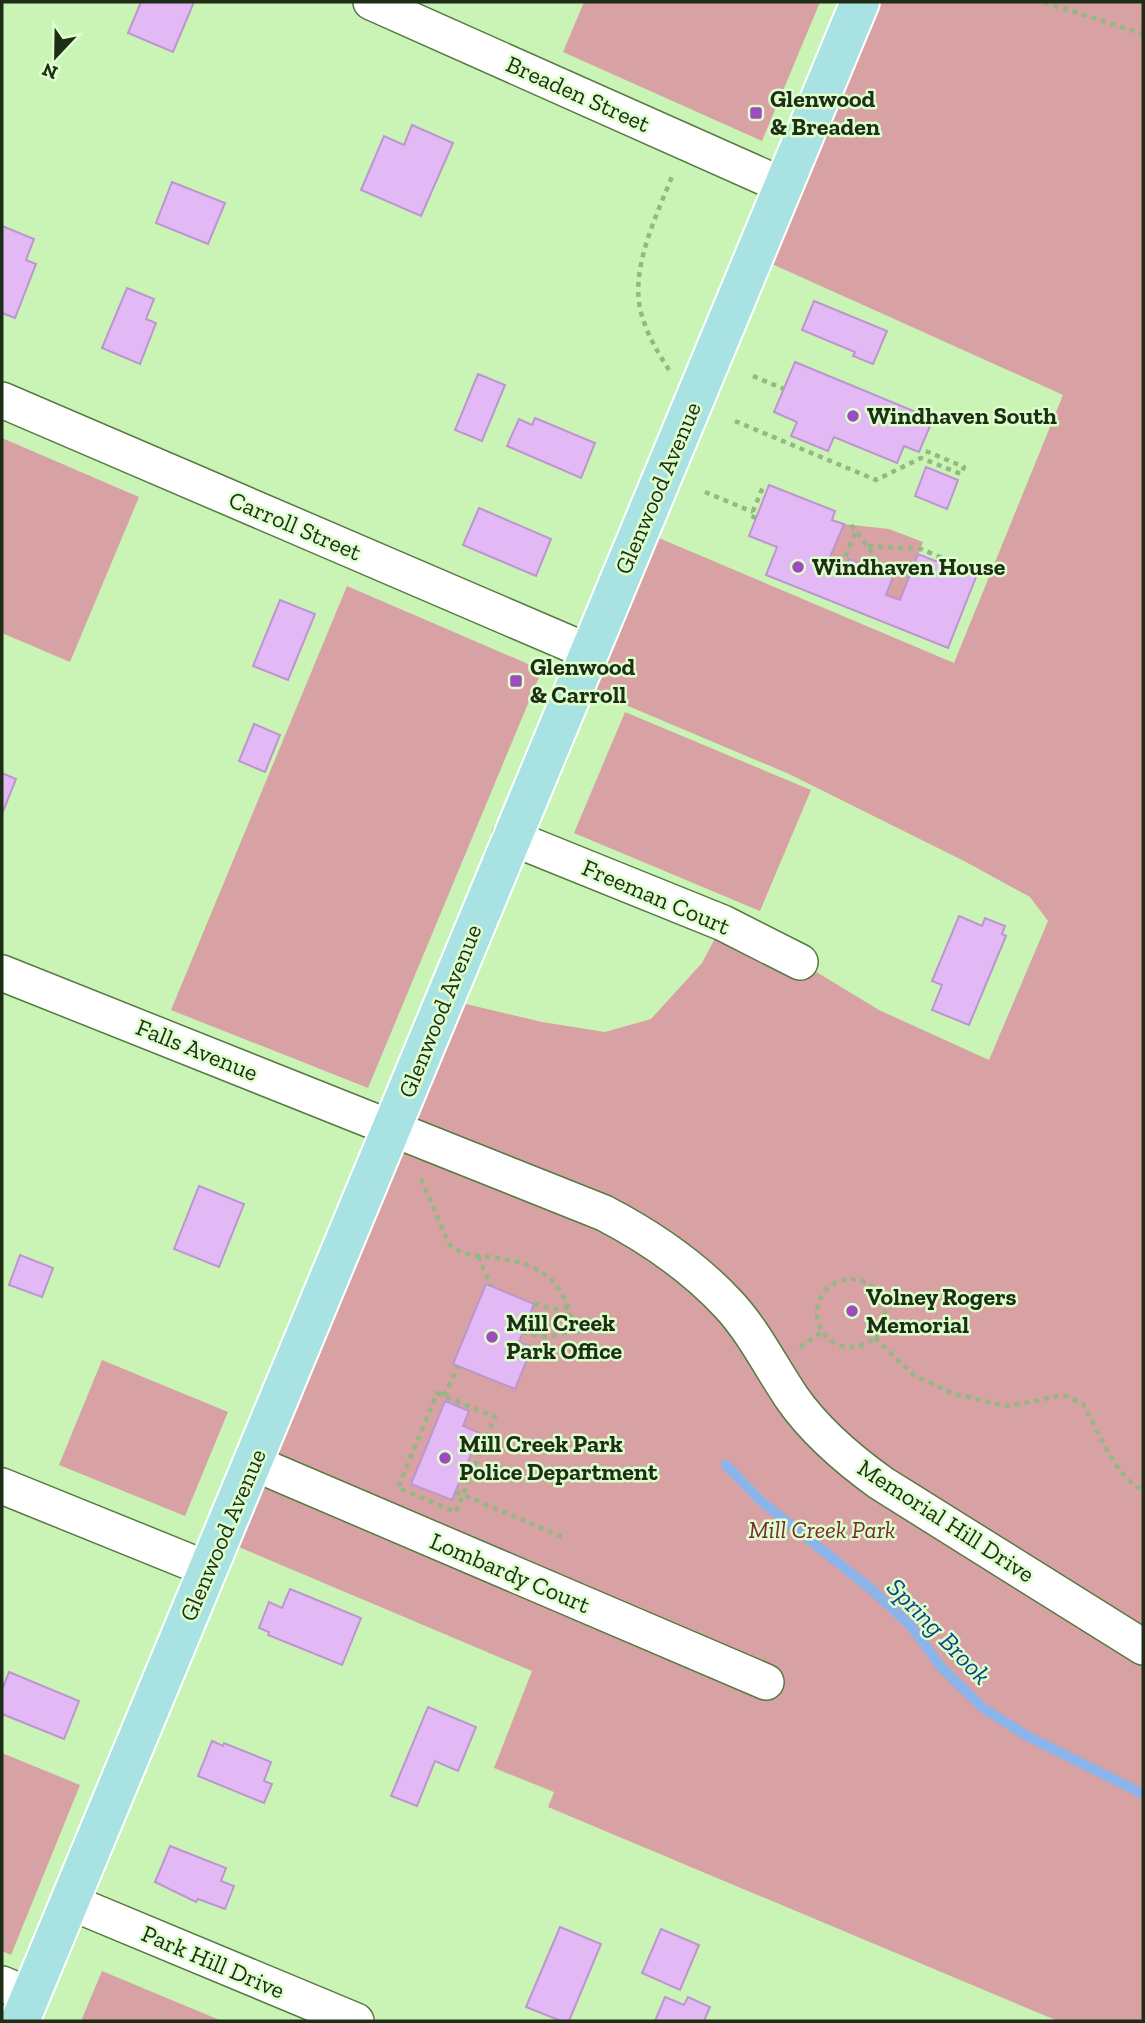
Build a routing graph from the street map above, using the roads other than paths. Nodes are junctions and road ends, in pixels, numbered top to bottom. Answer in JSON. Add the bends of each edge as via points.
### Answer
{"nodes":[{"id":1,"x":371,"y":2,"type":"edge"},
{"id":2,"x":860,"y":2,"type":"edge"},
{"id":3,"x":784,"y":186,"type":"junction"},
{"id":4,"x":2,"y":400,"type":"edge"},
{"id":5,"x":589,"y":652,"type":"junction"},
{"id":6,"x":510,"y":837,"type":"junction"},
{"id":7,"x":800,"y":962,"type":"dead end"},
{"id":8,"x":2,"y":973,"type":"edge"},
{"id":9,"x":392,"y":1128,"type":"junction"},
{"id":10,"x":254,"y":1463,"type":"junction"},
{"id":11,"x":2,"y":1486,"type":"edge"},
{"id":12,"x":207,"y":1569,"type":"junction"},
{"id":13,"x":1143,"y":1647,"type":"edge"},
{"id":14,"x":766,"y":1682,"type":"dead end"},
{"id":15,"x":70,"y":1902,"type":"junction"},
{"id":16,"x":18,"y":2000,"type":"edge"},
{"id":17,"x":356,"y":2021,"type":"edge"}],
"edges":[{"from":1,"to":3,"type":"street","name":"Breaden Street"},
{"from":2,"to":3,"type":"main road","name":"Glenwood Avenue"},
{"from":3,"to":5,"type":"main road","name":"Glenwood Avenue"},
{"from":4,"to":5,"type":"street","name":"Carroll Street"},
{"from":5,"to":6,"type":"main road","name":"Glenwood Avenue"},
{"from":6,"to":7,"type":"street","name":"Freeman Court","via":[[723,923]]},
{"from":6,"to":9,"type":"main road","name":"Glenwood Avenue"},
{"from":8,"to":9,"type":"street","name":"Falls Avenue"},
{"from":9,"to":10,"type":"main road","name":"Glenwood Avenue"},
{"from":9,"to":13,"type":"street","name":"Memorial Hill Drive","via":[[604,1213],[642,1233],[687,1265],[729,1305],[794,1400],[861,1468]]},
{"from":10,"to":12,"type":"main road","name":"Glenwood Avenue"},
{"from":10,"to":14,"type":"street","name":"Lombardy Court"},
{"from":11,"to":12,"type":"street"},
{"from":12,"to":15,"type":"main road","name":"Glenwood Avenue"},
{"from":15,"to":16,"type":"main road","name":"Glenwood Avenue"},
{"from":15,"to":17,"type":"street","name":"Park Hill Drive"}]}
